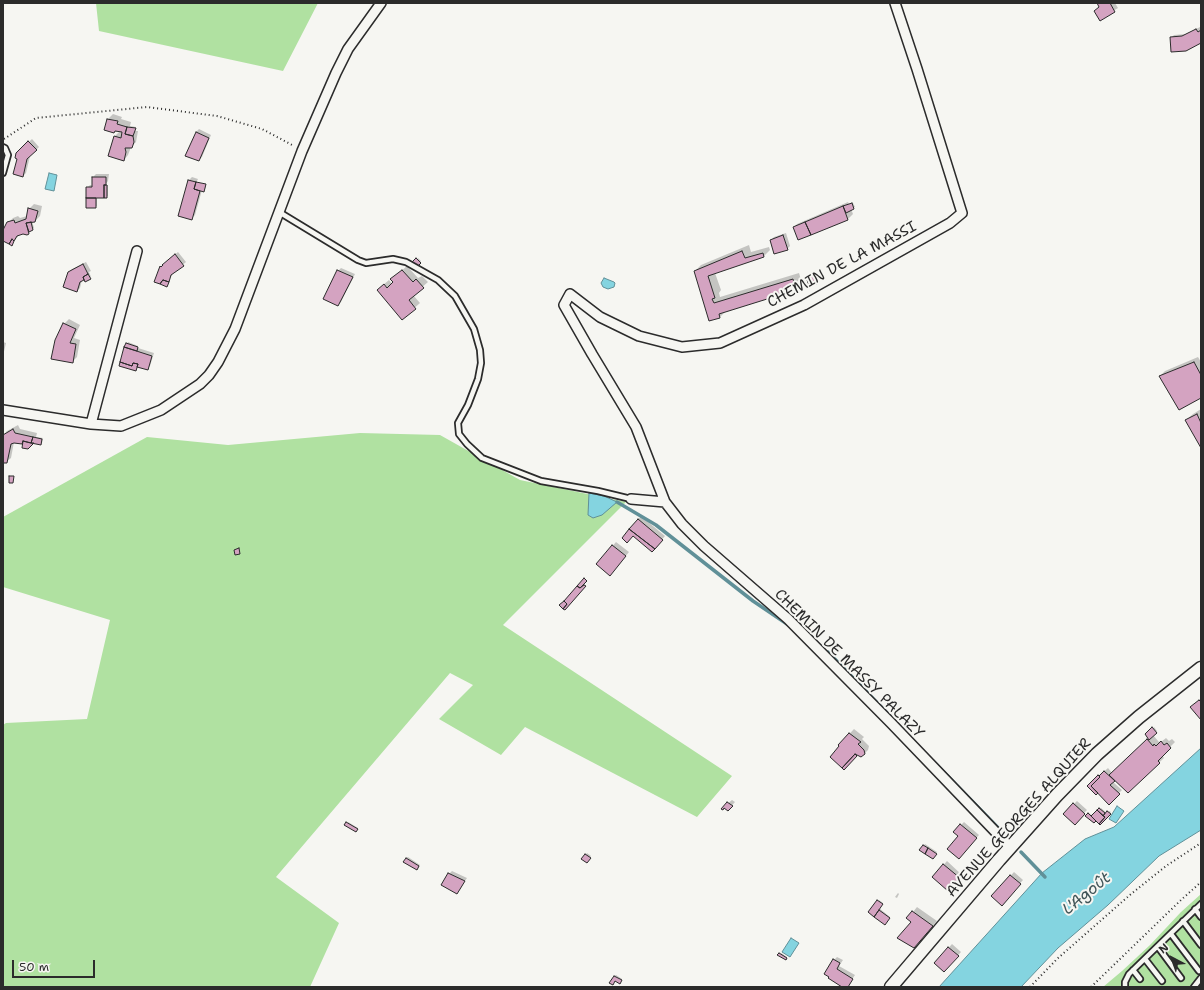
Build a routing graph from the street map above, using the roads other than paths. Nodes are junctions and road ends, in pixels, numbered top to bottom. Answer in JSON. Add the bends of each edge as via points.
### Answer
{"nodes":[{"id":1,"x":381,"y":3,"type":"edge"},
{"id":2,"x":895,"y":3,"type":"edge"},
{"id":3,"x":3,"y":147,"type":"edge"},
{"id":4,"x":3,"y":173,"type":"edge"},
{"id":5,"x":279,"y":212,"type":"junction"},
{"id":6,"x":137,"y":251,"type":"dead end"},
{"id":7,"x":3,"y":410,"type":"edge"},
{"id":8,"x":91,"y":424,"type":"junction"},
{"id":9,"x":632,"y":499,"type":"joint"},
{"id":10,"x":665,"y":502,"type":"junction"},
{"id":11,"x":1201,"y":668,"type":"edge"},
{"id":12,"x":1011,"y":848,"type":"junction"},
{"id":13,"x":1201,"y":904,"type":"edge"},
{"id":14,"x":1195,"y":909,"type":"junction"},
{"id":15,"x":1201,"y":917,"type":"edge"},
{"id":16,"x":1183,"y":921,"type":"junction"},
{"id":17,"x":1170,"y":934,"type":"junction"},
{"id":18,"x":1201,"y":945,"type":"edge"},
{"id":19,"x":1158,"y":947,"type":"junction"},
{"id":20,"x":1145,"y":959,"type":"junction"},
{"id":21,"x":1133,"y":970,"type":"junction"},
{"id":22,"x":1199,"y":971,"type":"dead end"},
{"id":23,"x":1182,"y":978,"type":"dead end"},
{"id":24,"x":1201,"y":978,"type":"edge"},
{"id":25,"x":1140,"y":979,"type":"dead end"},
{"id":26,"x":1162,"y":981,"type":"dead end"},
{"id":27,"x":891,"y":987,"type":"edge"},
{"id":28,"x":1125,"y":987,"type":"edge"},
{"id":29,"x":1194,"y":987,"type":"edge"}],
"edges":[{"from":1,"to":5,"type":"street","via":[[348,49],[302,151]]},
{"from":2,"to":10,"type":"street","name":"CHEMIN DE LA MASSI","via":[[962,213],[950,223],[804,305],[720,343],[682,346],[639,336],[600,317],[570,294],[564,304],[636,427]]},
{"from":3,"to":4,"type":"lane","via":[[8,155]]},
{"from":5,"to":8,"type":"street","via":[[235,329],[209,376],[160,410],[121,426]]},
{"from":5,"to":9,"type":"lane","via":[[358,260],[366,263],[393,259],[406,262],[438,280],[455,296],[474,329],[481,363],[478,379],[458,423],[459,434],[482,458],[541,481]]},
{"from":6,"to":8,"type":"street"},
{"from":7,"to":8,"type":"street"},
{"from":9,"to":10,"type":"street"},
{"from":10,"to":12,"type":"street","name":"CHEMIN DE MASSY PALAZY","via":[[704,546],[788,619]]},
{"from":11,"to":12,"type":"main road","name":"AVENUE GEORGES ALQUIER","via":[[1097,754]]},
{"from":12,"to":27,"type":"main road","name":"AVENUE GEORGES ALQUIER"},
{"from":13,"to":14,"type":"lane"},
{"from":14,"to":15,"type":"lane"},
{"from":14,"to":16,"type":"lane"},
{"from":16,"to":17,"type":"lane"},
{"from":16,"to":18,"type":"lane"},
{"from":17,"to":19,"type":"lane"},
{"from":17,"to":22,"type":"lane"},
{"from":19,"to":20,"type":"lane"},
{"from":19,"to":23,"type":"lane"},
{"from":20,"to":21,"type":"lane"},
{"from":20,"to":26,"type":"lane"},
{"from":21,"to":25,"type":"lane"},
{"from":21,"to":28,"type":"lane","via":[[1125,982]]},
{"from":24,"to":29,"type":"lane"}]}
